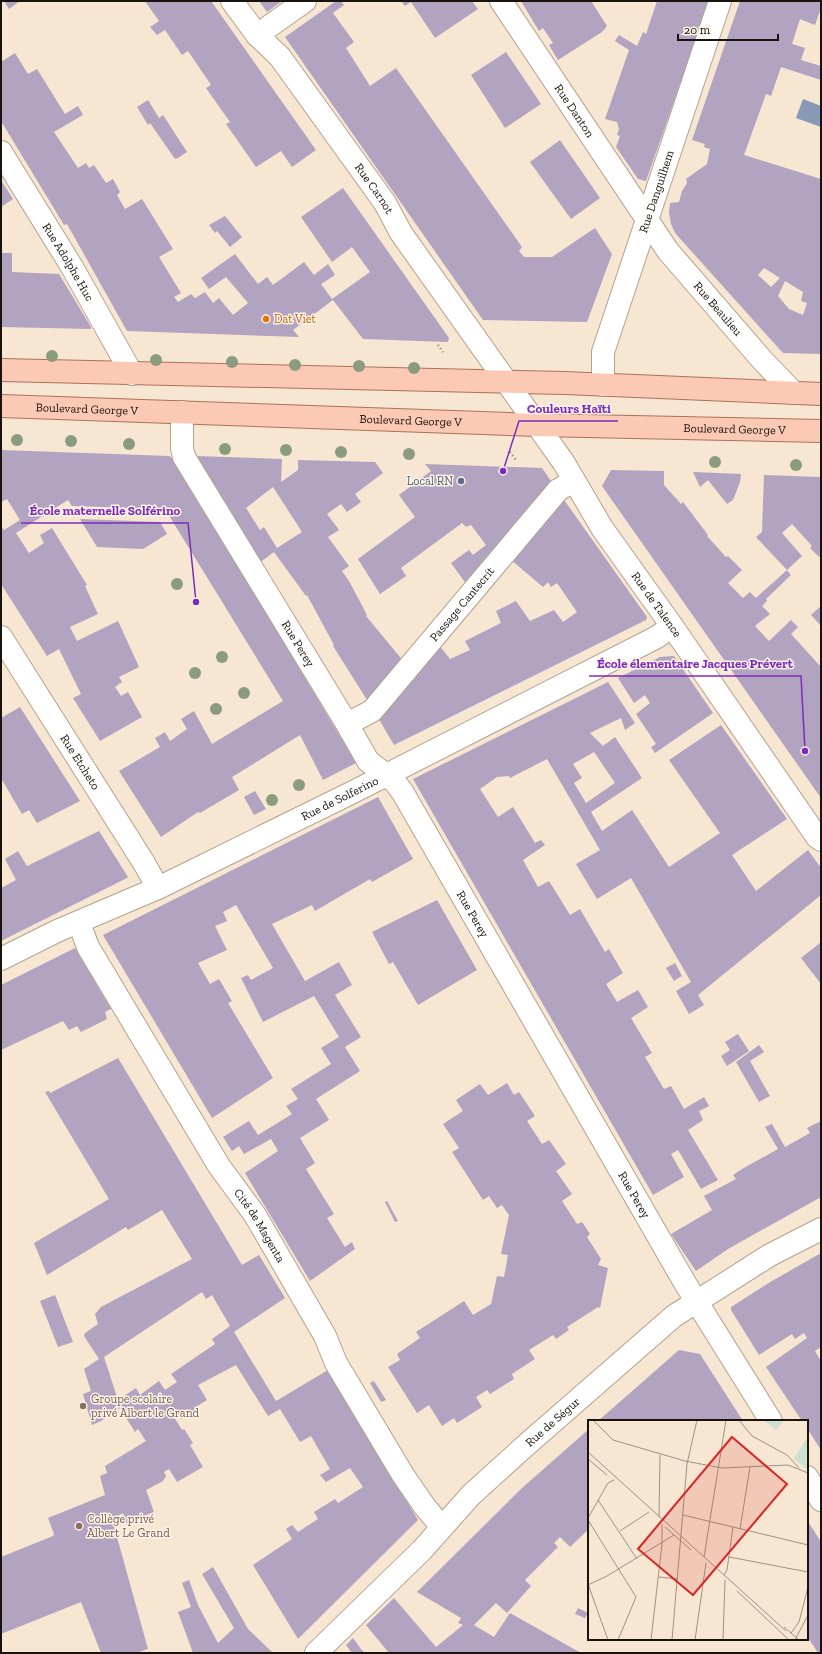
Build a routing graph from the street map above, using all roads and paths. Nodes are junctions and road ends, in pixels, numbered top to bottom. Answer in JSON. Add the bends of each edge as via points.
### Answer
{"nodes":[{"id":1,"x":232,"y":1,"type":"edge"},
{"id":2,"x":305,"y":1,"type":"edge"},
{"id":3,"x":501,"y":1,"type":"edge"},
{"id":4,"x":720,"y":1,"type":"edge"},
{"id":5,"x":257,"y":35,"type":"junction"},
{"id":6,"x":1,"y":152,"type":"edge"},
{"id":7,"x":646,"y":221,"type":"junction"},
{"id":8,"x":1,"y":370,"type":"edge"},
{"id":9,"x":132,"y":374,"type":"junction"},
{"id":10,"x":507,"y":382,"type":"junction"},
{"id":11,"x":603,"y":385,"type":"junction"},
{"id":12,"x":794,"y":393,"type":"junction"},
{"id":13,"x":821,"y":394,"type":"edge"},
{"id":14,"x":1,"y":406,"type":"edge"},
{"id":15,"x":182,"y":412,"type":"junction"},
{"id":16,"x":537,"y":425,"type":"junction"},
{"id":17,"x":821,"y":431,"type":"edge"},
{"id":18,"x":574,"y":481,"type":"junction"},
{"id":19,"x":672,"y":626,"type":"junction"},
{"id":20,"x":1,"y":637,"type":"edge"},
{"id":21,"x":347,"y":724,"type":"junction"},
{"id":22,"x":386,"y":774,"type":"junction"},
{"id":23,"x":821,"y":840,"type":"edge"},
{"id":24,"x":158,"y":888,"type":"junction"},
{"id":25,"x":78,"y":923,"type":"junction"},
{"id":26,"x":1,"y":959,"type":"edge"},
{"id":27,"x":821,"y":1230,"type":"edge"},
{"id":28,"x":696,"y":1301,"type":"junction"},
{"id":29,"x":771,"y":1420,"type":"edge"},
{"id":30,"x":808,"y":1479,"type":"edge"},
{"id":31,"x":821,"y":1500,"type":"edge"},
{"id":32,"x":442,"y":1527,"type":"junction"},
{"id":33,"x":316,"y":1653,"type":"edge"}],
"edges":[{"from":1,"to":5,"type":"street","name":"Rue Carnot"},
{"from":2,"to":5,"type":"street"},
{"from":3,"to":7,"type":"street","name":"Rue Danton"},
{"from":4,"to":7,"type":"street","name":"Rue Danguilhem"},
{"from":5,"to":10,"type":"street","name":"Rue Carnot","via":[[280,57],[385,203],[401,233]]},
{"from":6,"to":9,"type":"street","name":"Rue Adolphe Huc","via":[[72,267]]},
{"from":7,"to":11,"type":"street","name":"Rue Danguilhem","via":[[604,352]]},
{"from":7,"to":12,"type":"street","name":"Rue Beaulieu","via":[[668,251]]},
{"from":8,"to":9,"type":"main road"},
{"from":9,"to":10,"type":"main road"},
{"from":10,"to":11,"type":"main road"},
{"from":10,"to":16,"type":"street","name":"Rue Carnot"},
{"from":11,"to":12,"type":"main road"},
{"from":12,"to":13,"type":"main road"},
{"from":14,"to":15,"type":"main road","name":"Boulevard George V"},
{"from":15,"to":16,"type":"main road","name":"Boulevard George V"},
{"from":15,"to":21,"type":"street","name":"Rue Perey","via":[[184,457]]},
{"from":16,"to":17,"type":"main road","name":"Boulevard George V"},
{"from":16,"to":18,"type":"street","name":"Rue de Talence"},
{"from":18,"to":19,"type":"street","name":"Rue de Talence","via":[[602,528]]},
{"from":18,"to":21,"type":"street","name":"Passage Cantecrit","via":[[558,490],[372,711]]},
{"from":19,"to":22,"type":"street","name":"Rue de Solferino","via":[[656,637]]},
{"from":19,"to":23,"type":"street","name":"Rue de Talence"},
{"from":20,"to":24,"type":"street","name":"Rue Etcheto"},
{"from":21,"to":22,"type":"street","name":"Rue Perey","via":[[368,761]]},
{"from":22,"to":24,"type":"street","name":"Rue de Solferino"},
{"from":22,"to":28,"type":"street","name":"Rue Perey","via":[[403,793]]},
{"from":24,"to":25,"type":"street","name":"Rue de Solferino"},
{"from":25,"to":26,"type":"street","name":"Rue de Solferino"},
{"from":25,"to":32,"type":"street","name":"Cité de Magenta","via":[[88,947],[214,1159],[255,1215],[325,1336],[336,1363],[403,1475]]},
{"from":27,"to":28,"type":"street","name":"Rue de Ségur","via":[[770,1255]]},
{"from":28,"to":29,"type":"street","name":"Rue Perey"},
{"from":28,"to":32,"type":"street","name":"Rue de Ségur","via":[[674,1316],[525,1446],[471,1495]]},
{"from":30,"to":31,"type":"street"},
{"from":32,"to":33,"type":"street","name":"Rue de Ségur","via":[[422,1550]]}]}
